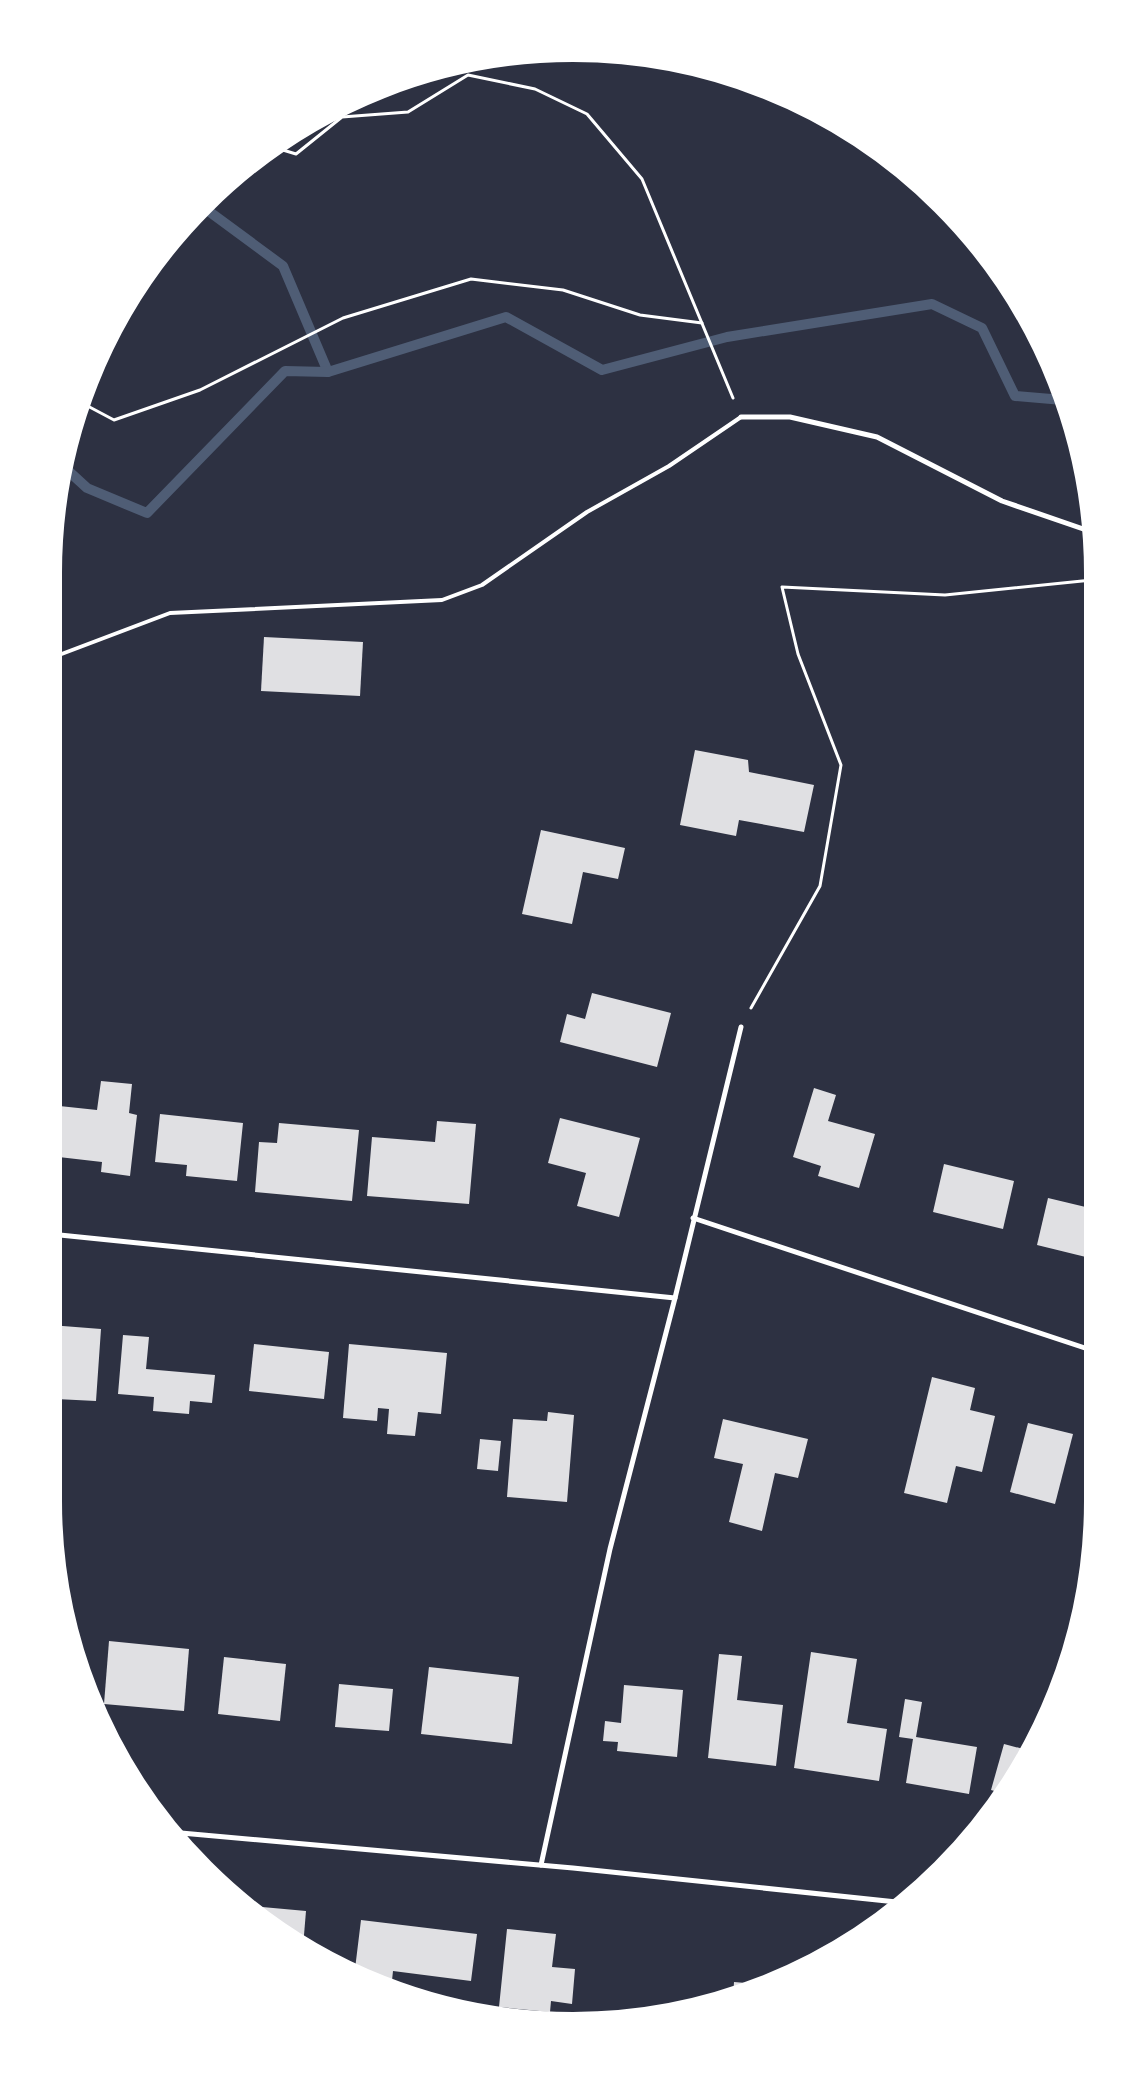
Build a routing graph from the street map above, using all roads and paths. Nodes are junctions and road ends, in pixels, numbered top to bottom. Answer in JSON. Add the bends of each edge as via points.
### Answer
{"nodes":[{"id":1,"x":281,"y":149,"type":"edge"},
{"id":2,"x":702,"y":323,"type":"junction"},
{"id":3,"x":87,"y":406,"type":"edge"},
{"id":4,"x":741,"y":417,"type":"junction"},
{"id":5,"x":1085,"y":530,"type":"edge"},
{"id":6,"x":1087,"y":581,"type":"edge"},
{"id":7,"x":59,"y":655,"type":"edge"},
{"id":8,"x":741,"y":1027,"type":"joint"},
{"id":9,"x":693,"y":1218,"type":"junction"},
{"id":10,"x":59,"y":1235,"type":"edge"},
{"id":11,"x":675,"y":1298,"type":"junction"},
{"id":12,"x":1087,"y":1349,"type":"edge"},
{"id":13,"x":180,"y":1833,"type":"edge"},
{"id":14,"x":541,"y":1865,"type":"junction"},
{"id":15,"x":895,"y":1902,"type":"edge"}],
"edges":[{"from":1,"to":2,"type":"path","via":[[296,154],[342,117],[408,112],[468,75],[535,89],[586,114],[642,179]]},
{"from":2,"to":3,"type":"path","via":[[640,315],[563,290],[471,279],[343,318],[200,390],[114,420]]},
{"from":2,"to":4,"type":"path"},
{"from":4,"to":5,"type":"street","via":[[790,417],[877,437],[1002,501]]},
{"from":4,"to":7,"type":"lane","via":[[669,466],[587,512],[482,585],[442,600],[170,613]]},
{"from":6,"to":8,"type":"path","via":[[945,595],[782,586],[798,654],[841,765],[820,886]]},
{"from":8,"to":9,"type":"street"},
{"from":9,"to":11,"type":"street"},
{"from":9,"to":12,"type":"street"},
{"from":10,"to":11,"type":"street"},
{"from":11,"to":14,"type":"street","via":[[610,1550]]},
{"from":13,"to":14,"type":"street"},
{"from":14,"to":15,"type":"street"}]}
